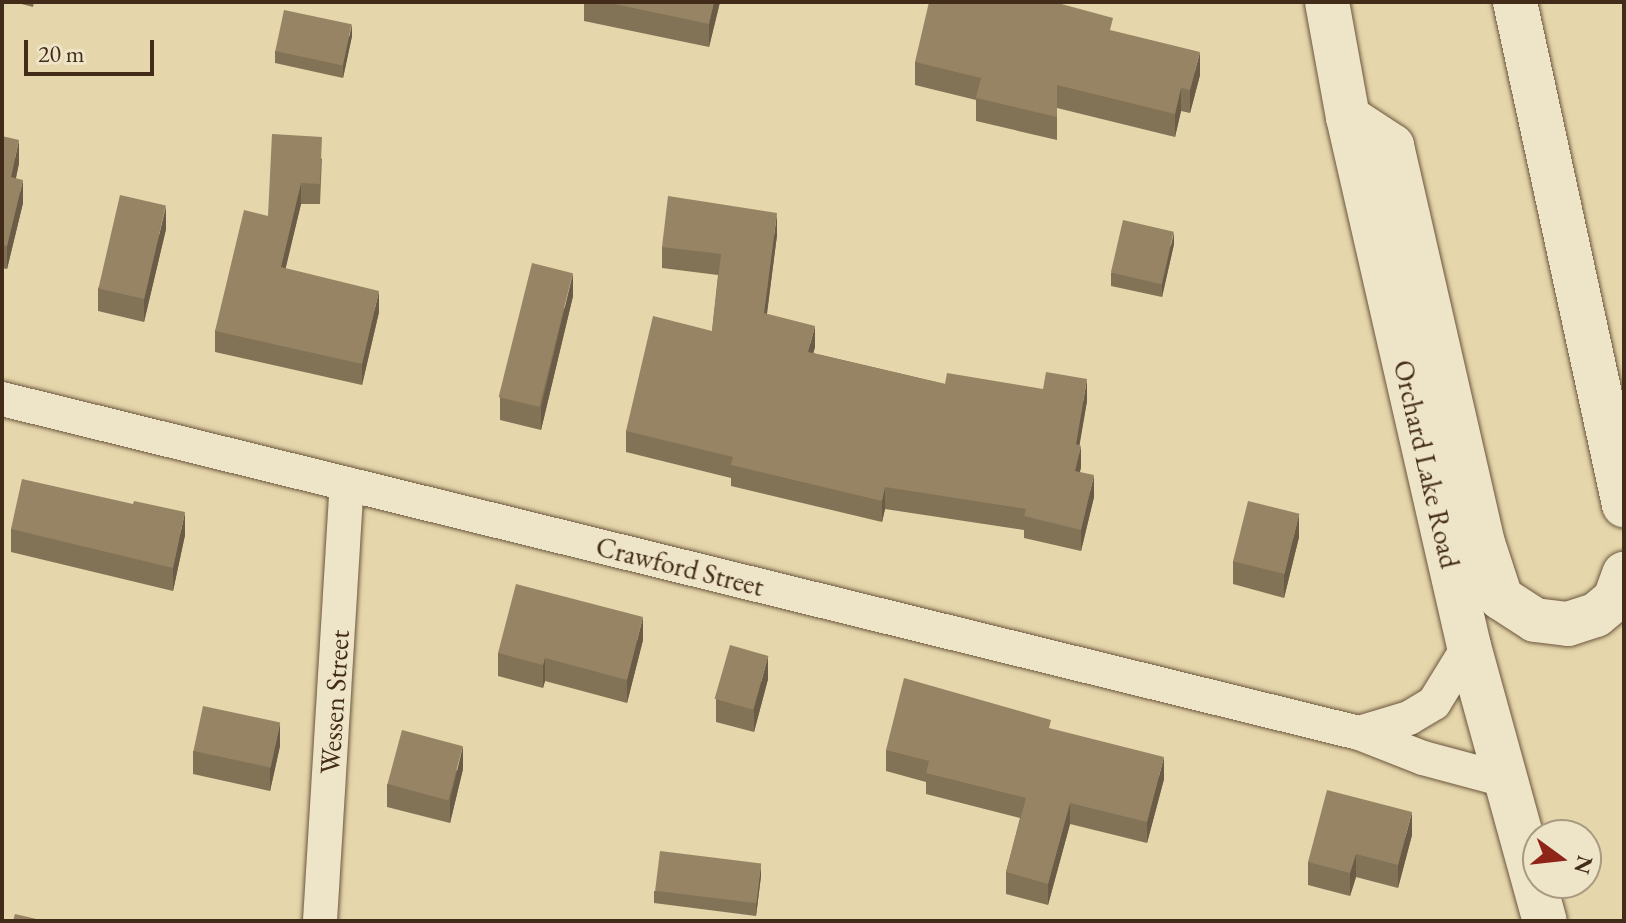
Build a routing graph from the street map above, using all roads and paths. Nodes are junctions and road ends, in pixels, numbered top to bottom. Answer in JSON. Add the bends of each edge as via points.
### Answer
{"nodes":[{"id":1,"x":1327,"y":2,"type":"edge"},
{"id":2,"x":1515,"y":2,"type":"edge"},
{"id":3,"x":1348,"y":117,"type":"junction"},
{"id":4,"x":2,"y":399,"type":"edge"},
{"id":5,"x":347,"y":484,"type":"junction"},
{"id":6,"x":1624,"y":505,"type":"edge"},
{"id":7,"x":1624,"y":574,"type":"edge"},
{"id":8,"x":1469,"y":646,"type":"junction"},
{"id":9,"x":1359,"y":733,"type":"junction"},
{"id":10,"x":1505,"y":780,"type":"junction"},
{"id":11,"x":320,"y":921,"type":"edge"},
{"id":12,"x":1545,"y":921,"type":"edge"}],
"edges":[{"from":1,"to":3,"type":"main road","name":"Orchard Lake Road"},
{"from":2,"to":6,"type":"main road"},
{"from":3,"to":7,"type":"main road","via":[[1392,146],[1483,543],[1501,598],[1535,620],[1568,624],[1596,615],[1615,599]]},
{"from":3,"to":8,"type":"main road","name":"Orchard Lake Road"},
{"from":4,"to":5,"type":"street","name":"Crawford Street"},
{"from":5,"to":9,"type":"street","name":"Crawford Street"},
{"from":5,"to":11,"type":"street","name":"Wessen Street"},
{"from":8,"to":9,"type":"street","via":[[1434,703],[1409,718]]},
{"from":8,"to":10,"type":"main road","name":"Orchard Lake Road"},
{"from":9,"to":10,"type":"street","name":"Crawford Street","via":[[1423,758]]},
{"from":10,"to":12,"type":"main road","name":"Orchard Lake Road"}]}
